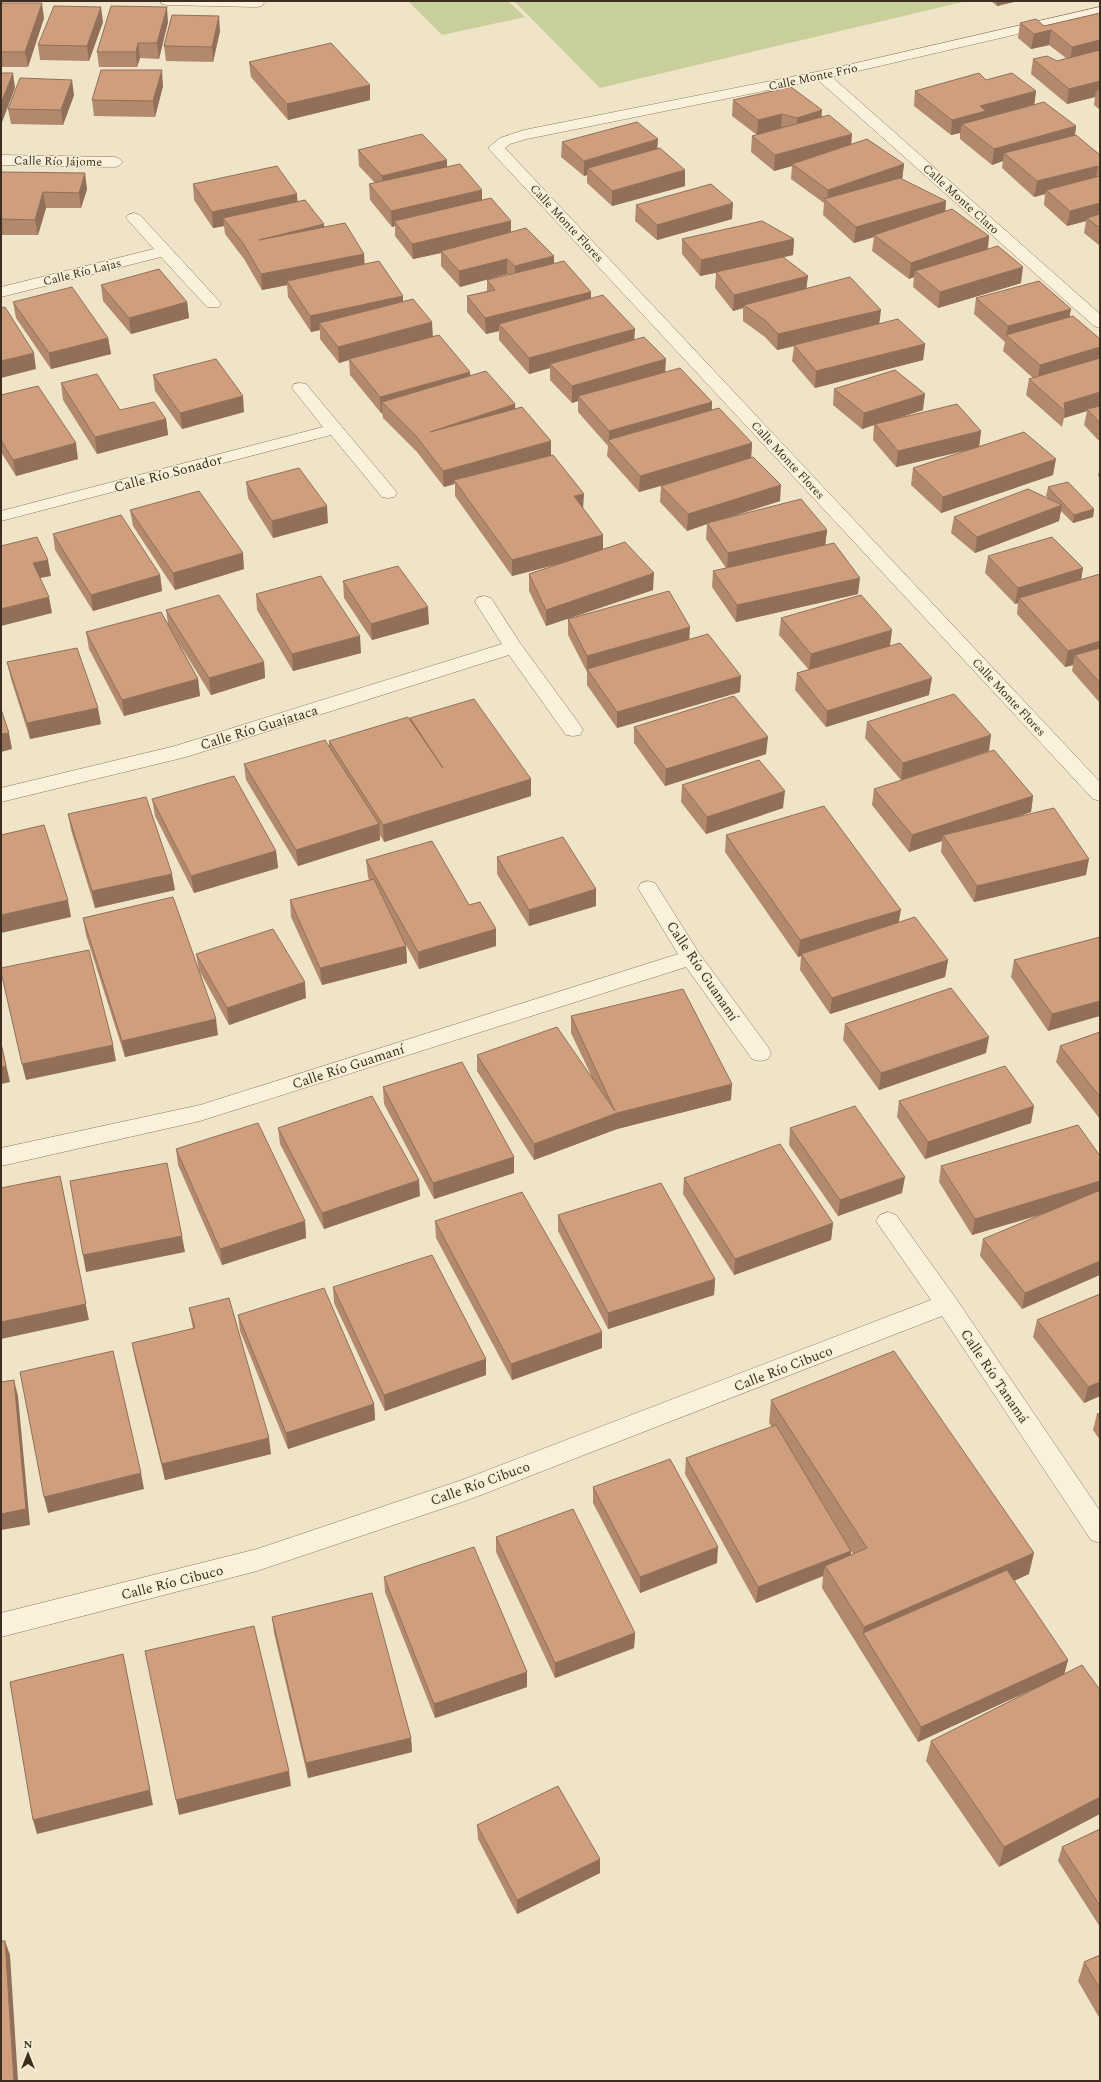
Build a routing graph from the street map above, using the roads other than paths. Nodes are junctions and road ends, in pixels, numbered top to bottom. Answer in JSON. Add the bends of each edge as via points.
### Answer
{"nodes":[{"id":1,"x":167,"y":1,"type":"edge"},
{"id":2,"x":257,"y":3,"type":"dead end"},
{"id":3,"x":1100,"y":11,"type":"edge"},
{"id":4,"x":821,"y":75,"type":"junction"},
{"id":5,"x":524,"y":135,"type":"joint"},
{"id":6,"x":1,"y":160,"type":"edge"},
{"id":7,"x":115,"y":162,"type":"dead end"},
{"id":8,"x":134,"y":218,"type":"dead end"},
{"id":9,"x":163,"y":252,"type":"junction"},
{"id":10,"x":1,"y":292,"type":"edge"},
{"id":11,"x":214,"y":304,"type":"dead end"},
{"id":12,"x":1100,"y":323,"type":"edge"},
{"id":13,"x":300,"y":388,"type":"dead end"},
{"id":14,"x":335,"y":428,"type":"junction"},
{"id":15,"x":388,"y":493,"type":"dead end"},
{"id":16,"x":1,"y":516,"type":"edge"},
{"id":17,"x":484,"y":602,"type":"dead end"},
{"id":18,"x":514,"y":647,"type":"junction"},
{"id":19,"x":573,"y":730,"type":"dead end"},
{"id":20,"x":1100,"y":794,"type":"edge"},
{"id":21,"x":1,"y":795,"type":"edge"},
{"id":22,"x":648,"y":888,"type":"dead end"},
{"id":23,"x":690,"y":958,"type":"junction"},
{"id":24,"x":760,"y":1054,"type":"dead end"},
{"id":25,"x":1,"y":1157,"type":"edge"},
{"id":26,"x":888,"y":1220,"type":"dead end"},
{"id":27,"x":947,"y":1304,"type":"junction"},
{"id":28,"x":1100,"y":1532,"type":"edge"},
{"id":29,"x":1,"y":1624,"type":"edge"}],
"edges":[{"from":1,"to":2,"type":"street"},
{"from":3,"to":4,"type":"street","name":"Calle Monte Frío"},
{"from":4,"to":5,"type":"street","name":"Calle Monte Frío"},
{"from":4,"to":12,"type":"street","name":"Calle Monte Claro"},
{"from":5,"to":20,"type":"street","name":"Calle Monte Flores","via":[[505,141],[496,148]]},
{"from":6,"to":7,"type":"street","name":"Calle Río Jájome"},
{"from":8,"to":9,"type":"street"},
{"from":9,"to":10,"type":"street","name":"Calle Río Lajas"},
{"from":9,"to":11,"type":"street"},
{"from":13,"to":14,"type":"street"},
{"from":14,"to":15,"type":"street"},
{"from":14,"to":16,"type":"street","name":"Calle Río Sonador"},
{"from":17,"to":18,"type":"street"},
{"from":18,"to":19,"type":"street"},
{"from":18,"to":21,"type":"street","name":"Calle Río Guajataca","via":[[179,752]]},
{"from":22,"to":23,"type":"street","name":"Calle Río Guanamí"},
{"from":23,"to":24,"type":"street","name":"Calle Río Guanamí"},
{"from":23,"to":25,"type":"street","name":"Calle Río Guamaní","via":[[200,1113]]},
{"from":26,"to":27,"type":"street","name":"Calle Río Tanamá"},
{"from":27,"to":28,"type":"street","name":"Calle Río Tanamá"},
{"from":27,"to":29,"type":"street","name":"Calle Río Cibuco","via":[[468,1489],[257,1560]]}]}
